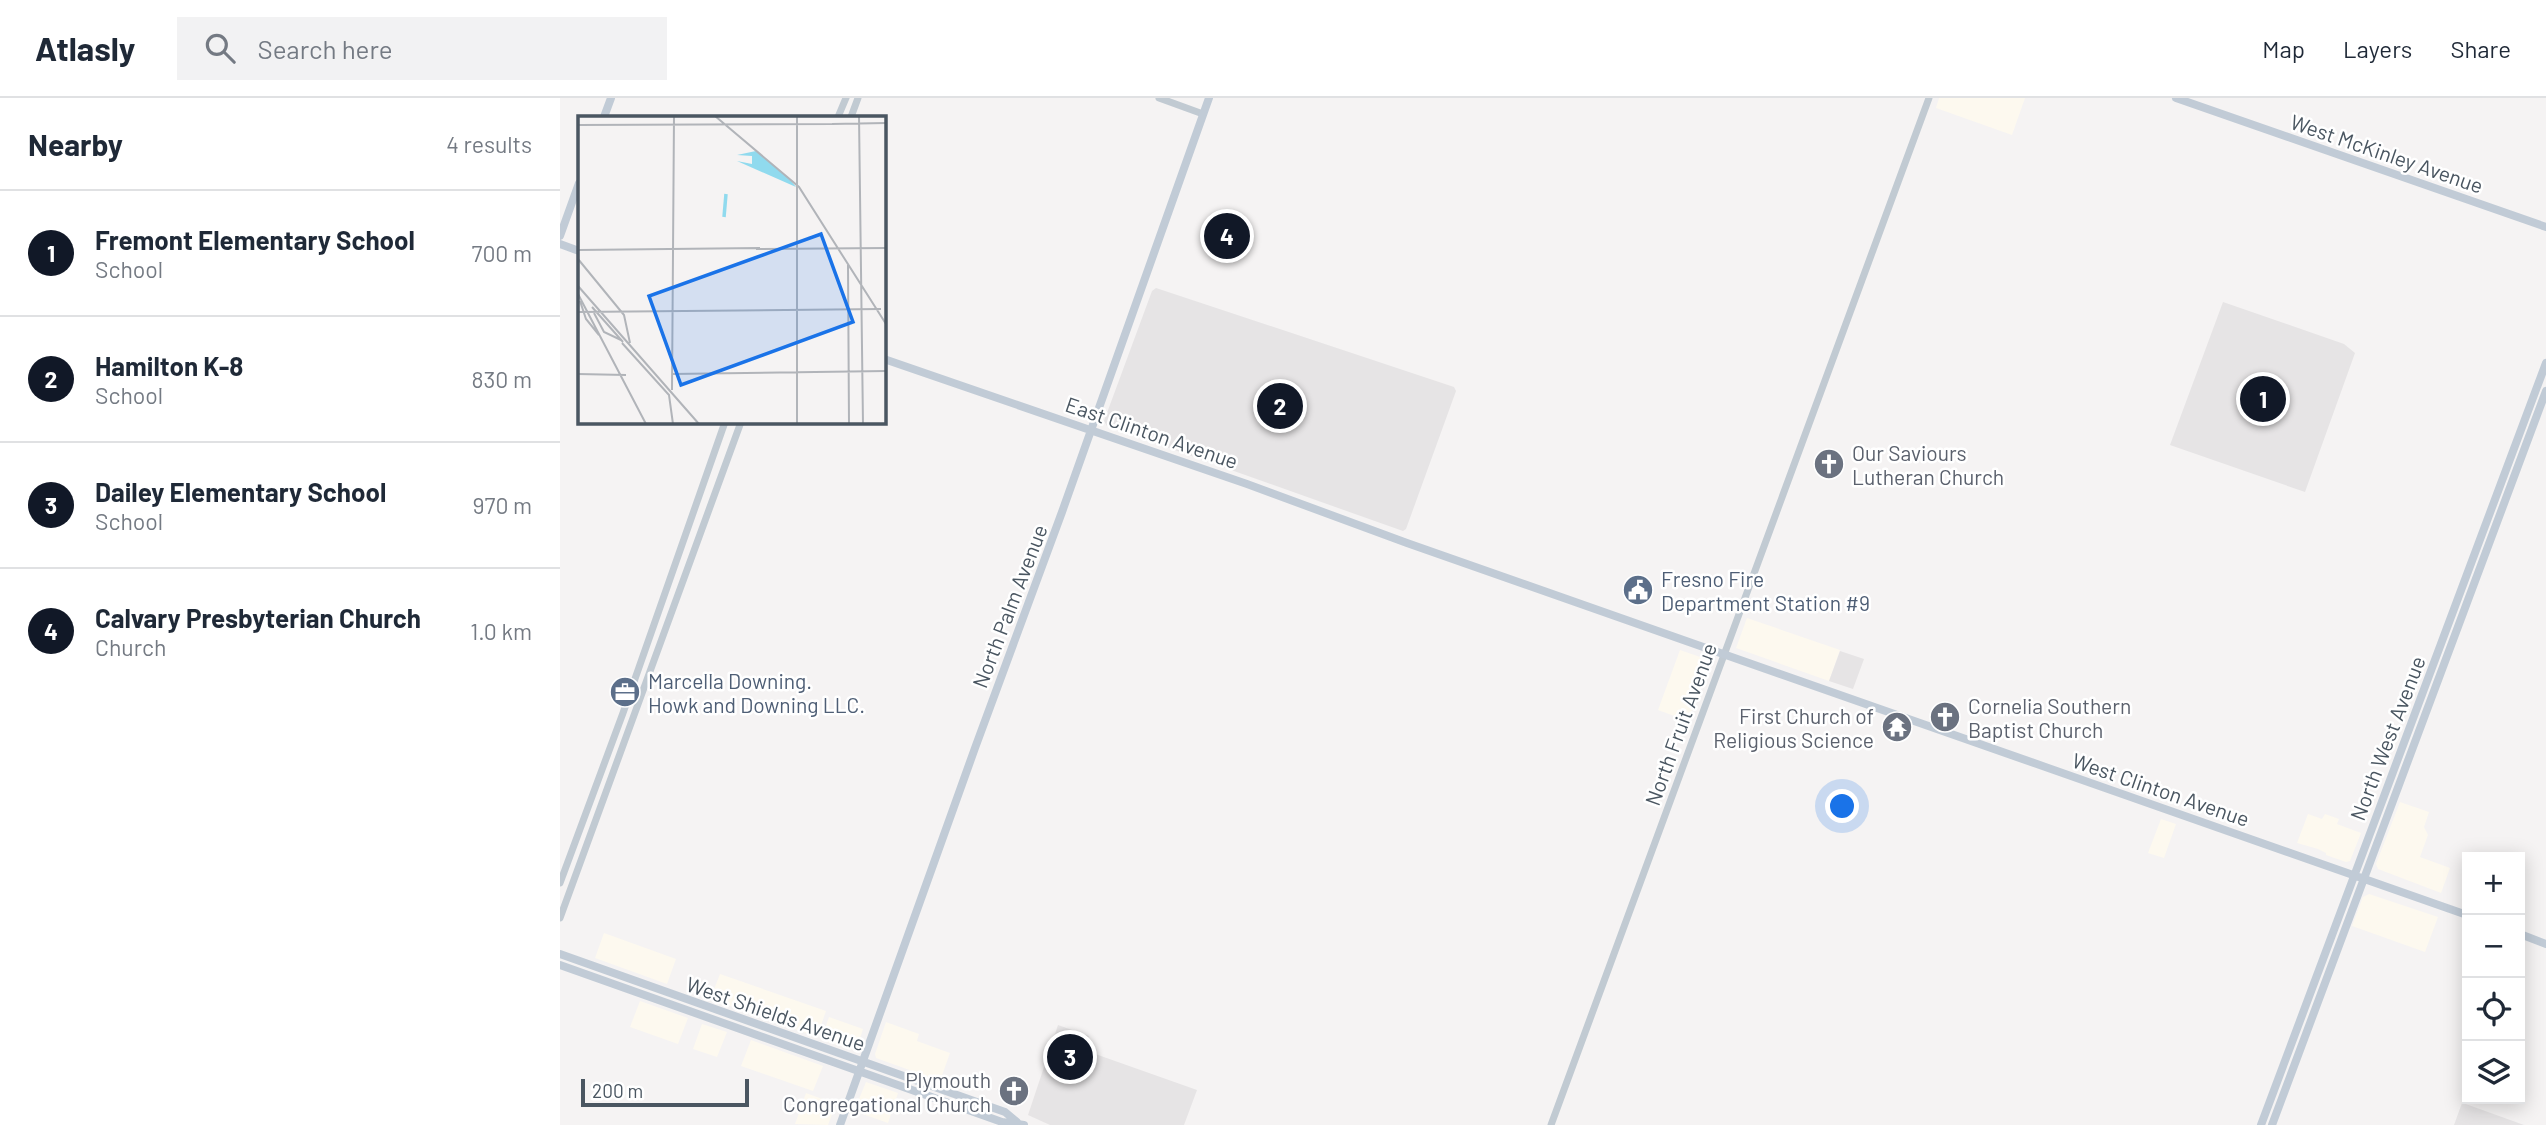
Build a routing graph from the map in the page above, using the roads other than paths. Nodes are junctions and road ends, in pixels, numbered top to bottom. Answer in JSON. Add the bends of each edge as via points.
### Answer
{"nodes":[{"id":1,"x":611,"y":98,"type":"edge"},
{"id":2,"x":846,"y":98,"type":"edge"},
{"id":3,"x":858,"y":98,"type":"edge"},
{"id":4,"x":1159,"y":98,"type":"edge"},
{"id":5,"x":1209,"y":98,"type":"edge"},
{"id":6,"x":1929,"y":98,"type":"edge"},
{"id":7,"x":2176,"y":98,"type":"edge"},
{"id":8,"x":1203,"y":114,"type":"junction"},
{"id":9,"x":604,"y":116,"type":"edge"},
{"id":10,"x":838,"y":116,"type":"edge"},
{"id":11,"x":851,"y":116,"type":"edge"},
{"id":12,"x":578,"y":186,"type":"edge"},
{"id":13,"x":2546,"y":227,"type":"edge"},
{"id":14,"x":560,"y":236,"type":"edge"},
{"id":15,"x":560,"y":244,"type":"edge"},
{"id":16,"x":578,"y":251,"type":"edge"},
{"id":17,"x":886,"y":360,"type":"edge"},
{"id":18,"x":2546,"y":363,"type":"edge"},
{"id":19,"x":2546,"y":391,"type":"edge"},
{"id":20,"x":724,"y":424,"type":"edge"},
{"id":21,"x":740,"y":424,"type":"edge"},
{"id":22,"x":1092,"y":430,"type":"junction"},
{"id":23,"x":1407,"y":543,"type":"joint"},
{"id":24,"x":1724,"y":654,"type":"junction"},
{"id":25,"x":2354,"y":874,"type":"junction"},
{"id":26,"x":2363,"y":877,"type":"junction"},
{"id":27,"x":560,"y":883,"type":"edge"},
{"id":28,"x":2462,"y":913,"type":"edge"},
{"id":29,"x":560,"y":918,"type":"edge"},
{"id":30,"x":2525,"y":936,"type":"edge"},
{"id":31,"x":2546,"y":944,"type":"edge"},
{"id":32,"x":560,"y":954,"type":"edge"},
{"id":33,"x":560,"y":965,"type":"edge"},
{"id":34,"x":863,"y":1062,"type":"junction"},
{"id":35,"x":859,"y":1072,"type":"junction"},
{"id":36,"x":1020,"y":1124,"type":"edge"},
{"id":37,"x":840,"y":1125,"type":"edge"},
{"id":38,"x":1551,"y":1125,"type":"edge"},
{"id":39,"x":2261,"y":1125,"type":"edge"},
{"id":40,"x":2272,"y":1125,"type":"edge"}],
"edges":[{"from":1,"to":9,"type":"main road"},
{"from":2,"to":10,"type":"street"},
{"from":3,"to":11,"type":"street"},
{"from":4,"to":8,"type":"street"},
{"from":5,"to":8,"type":"main road","name":"North Palm Avenue"},
{"from":6,"to":24,"type":"street","name":"North Fruit Avenue"},
{"from":7,"to":13,"type":"main road","name":"West McKinley Avenue"},
{"from":8,"to":22,"type":"main road","name":"North Palm Avenue"},
{"from":12,"to":14,"type":"main road"},
{"from":15,"to":16,"type":"main road"},
{"from":17,"to":22,"type":"main road","name":"East Clinton Avenue"},
{"from":18,"to":25,"type":"main road","name":"North West Avenue"},
{"from":19,"to":26,"type":"main road","name":"North West Avenue"},
{"from":20,"to":27,"type":"street"},
{"from":21,"to":29,"type":"street"},
{"from":22,"to":23,"type":"main road","name":"East Clinton Avenue"},
{"from":22,"to":34,"type":"main road","name":"North Palm Avenue"},
{"from":23,"to":24,"type":"main road","name":"West Clinton Avenue"},
{"from":24,"to":25,"type":"main road","name":"West Clinton Avenue"},
{"from":24,"to":38,"type":"street","name":"North Fruit Avenue"},
{"from":25,"to":26,"type":"main road","name":"West Clinton Avenue"},
{"from":25,"to":39,"type":"main road","name":"North West Avenue"},
{"from":26,"to":28,"type":"main road","name":"West Clinton Avenue"},
{"from":26,"to":40,"type":"main road","name":"North West Avenue"},
{"from":30,"to":31,"type":"main road"},
{"from":32,"to":34,"type":"main road","name":"West Shields Avenue"},
{"from":33,"to":35,"type":"main road","name":"West Shields Avenue"},
{"from":34,"to":35,"type":"main road","name":"North Palm Avenue"},
{"from":34,"to":36,"type":"main road","name":"West Shields Avenue","via":[[1005,1112]]},
{"from":35,"to":36,"type":"main road","name":"West Shields Avenue","via":[[1002,1122]]},
{"from":35,"to":37,"type":"main road","name":"North Palm Avenue"}]}
